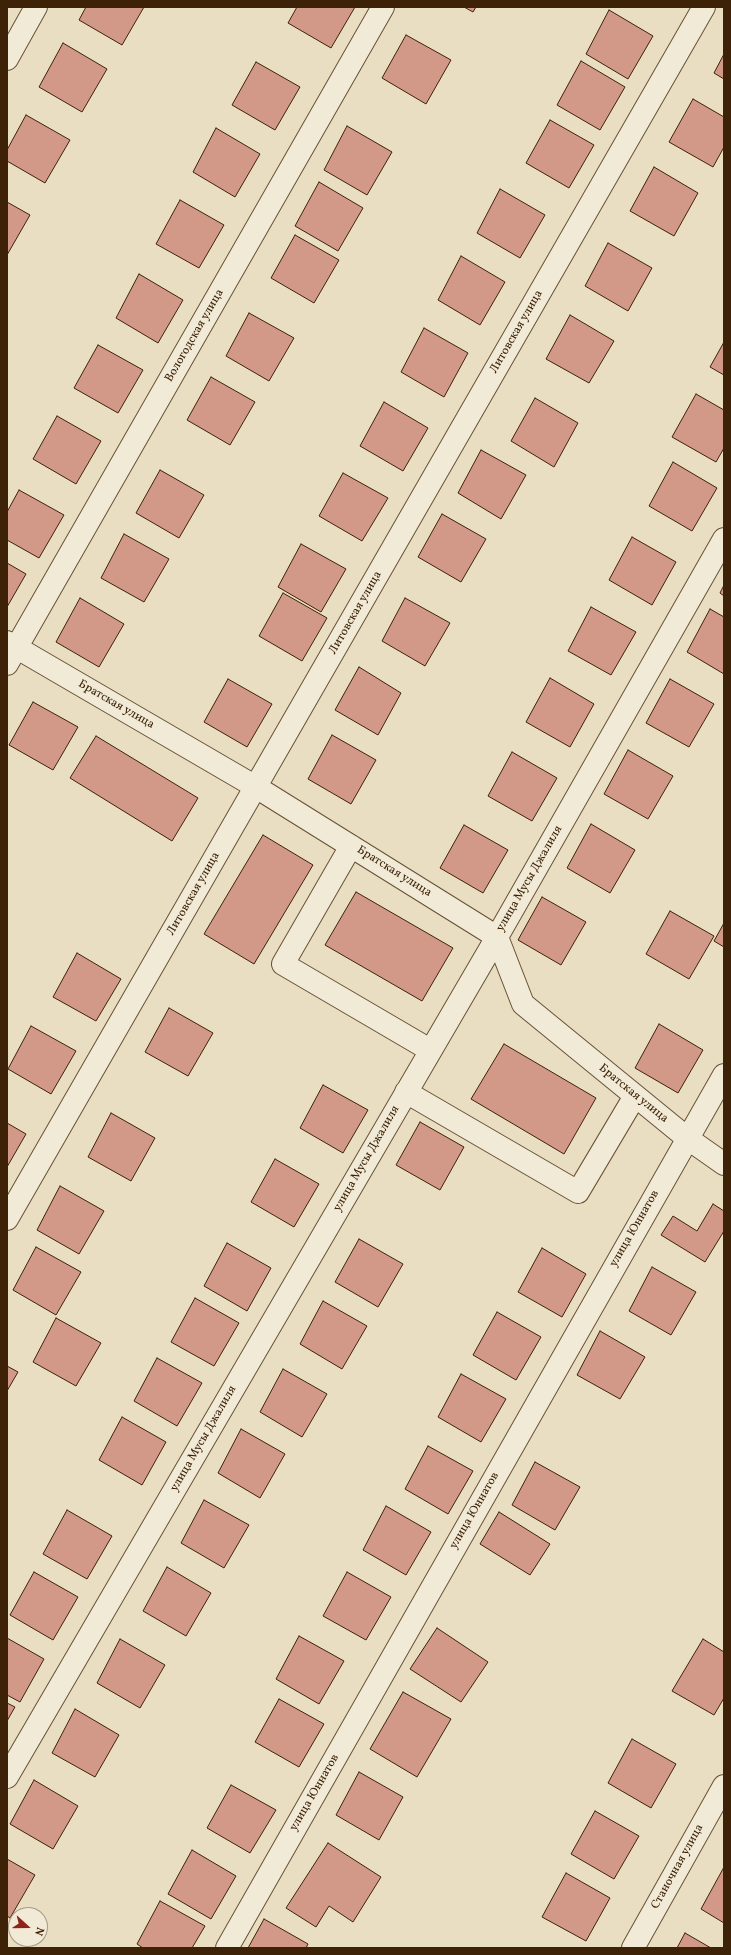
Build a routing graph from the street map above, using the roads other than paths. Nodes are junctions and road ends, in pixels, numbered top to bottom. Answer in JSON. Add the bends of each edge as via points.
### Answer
{"nodes":[{"id":1,"x":36,"y":7,"type":"edge"},
{"id":2,"x":383,"y":7,"type":"edge"},
{"id":3,"x":704,"y":7,"type":"edge"},
{"id":4,"x":7,"y":58,"type":"edge"},
{"id":5,"x":724,"y":539,"type":"edge"},
{"id":6,"x":10,"y":651,"type":"edge"},
{"id":7,"x":256,"y":786,"type":"junction"},
{"id":8,"x":351,"y":846,"type":"junction"},
{"id":9,"x":497,"y":937,"type":"junction"},
{"id":10,"x":430,"y":1050,"type":"junction"},
{"id":11,"x":724,"y":1075,"type":"edge"},
{"id":12,"x":406,"y":1092,"type":"junction"},
{"id":13,"x":635,"y":1096,"type":"junction"},
{"id":14,"x":687,"y":1138,"type":"junction"},
{"id":15,"x":724,"y":1164,"type":"edge"},
{"id":16,"x":7,"y":1219,"type":"edge"},
{"id":17,"x":7,"y":1777,"type":"edge"},
{"id":18,"x":724,"y":1786,"type":"edge"},
{"id":19,"x":227,"y":1948,"type":"edge"},
{"id":20,"x":633,"y":1948,"type":"edge"}],
"edges":[{"from":1,"to":4,"type":"street"},
{"from":2,"to":6,"type":"street","name":"Вологодская улица"},
{"from":3,"to":7,"type":"street","name":"Литовская улица"},
{"from":5,"to":9,"type":"street","name":"улица Мусы Джалиля"},
{"from":6,"to":7,"type":"street","name":"Братская улица"},
{"from":7,"to":8,"type":"street","name":"Братская улица"},
{"from":7,"to":16,"type":"street","name":"Литовская улица"},
{"from":8,"to":9,"type":"street","name":"Братская улица"},
{"from":8,"to":10,"type":"street","via":[[282,964]]},
{"from":9,"to":10,"type":"street","name":"улица Мусы Джалиля"},
{"from":9,"to":13,"type":"street","name":"Братская улица","via":[[523,1004]]},
{"from":10,"to":12,"type":"street","name":"улица Мусы Джалиля"},
{"from":11,"to":14,"type":"street","name":"улица Юннатов"},
{"from":12,"to":13,"type":"street","via":[[578,1192]]},
{"from":12,"to":17,"type":"street","name":"улица Мусы Джалиля"},
{"from":13,"to":14,"type":"street","name":"Братская улица"},
{"from":14,"to":15,"type":"street","name":"Братская улица"},
{"from":14,"to":19,"type":"street","name":"улица Юннатов"},
{"from":18,"to":20,"type":"street","name":"Станочная улица"}]}
